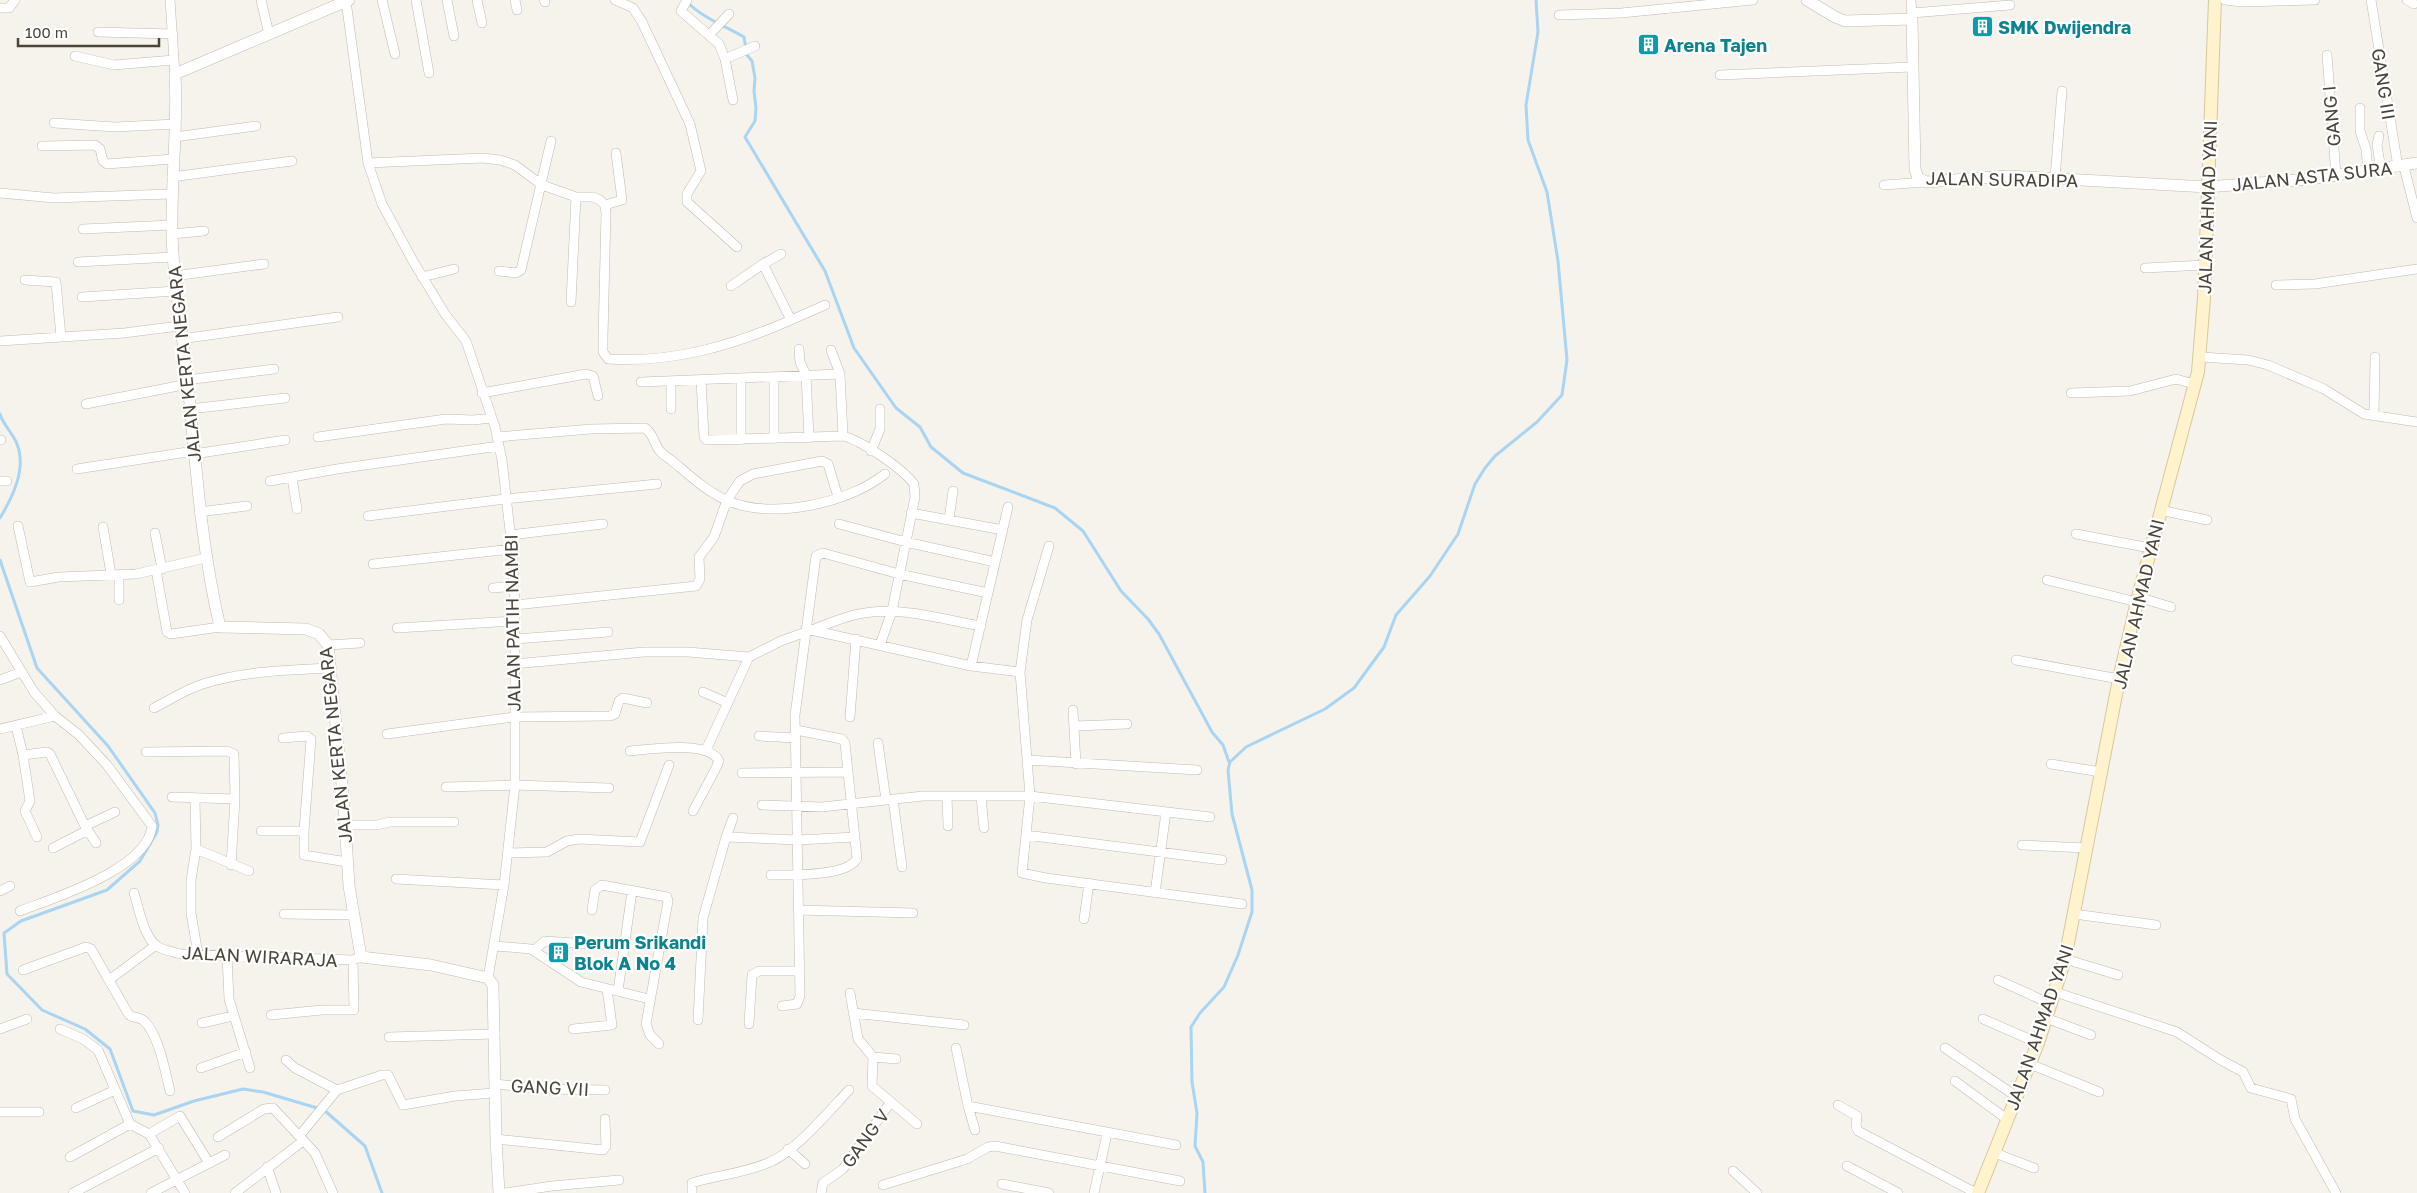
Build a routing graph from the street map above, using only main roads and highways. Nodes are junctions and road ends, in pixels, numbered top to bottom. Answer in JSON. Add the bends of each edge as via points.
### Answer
{"nodes":[{"id":1,"x":2215,"y":0,"type":"edge"},
{"id":2,"x":1977,"y":1193,"type":"edge"}],
"edges":[{"from":1,"to":2,"type":"main road","name":"JALAN AHMAD YANI","via":[[2201,357],[2119,679],[2066,959],[2038,1043]]}]}
